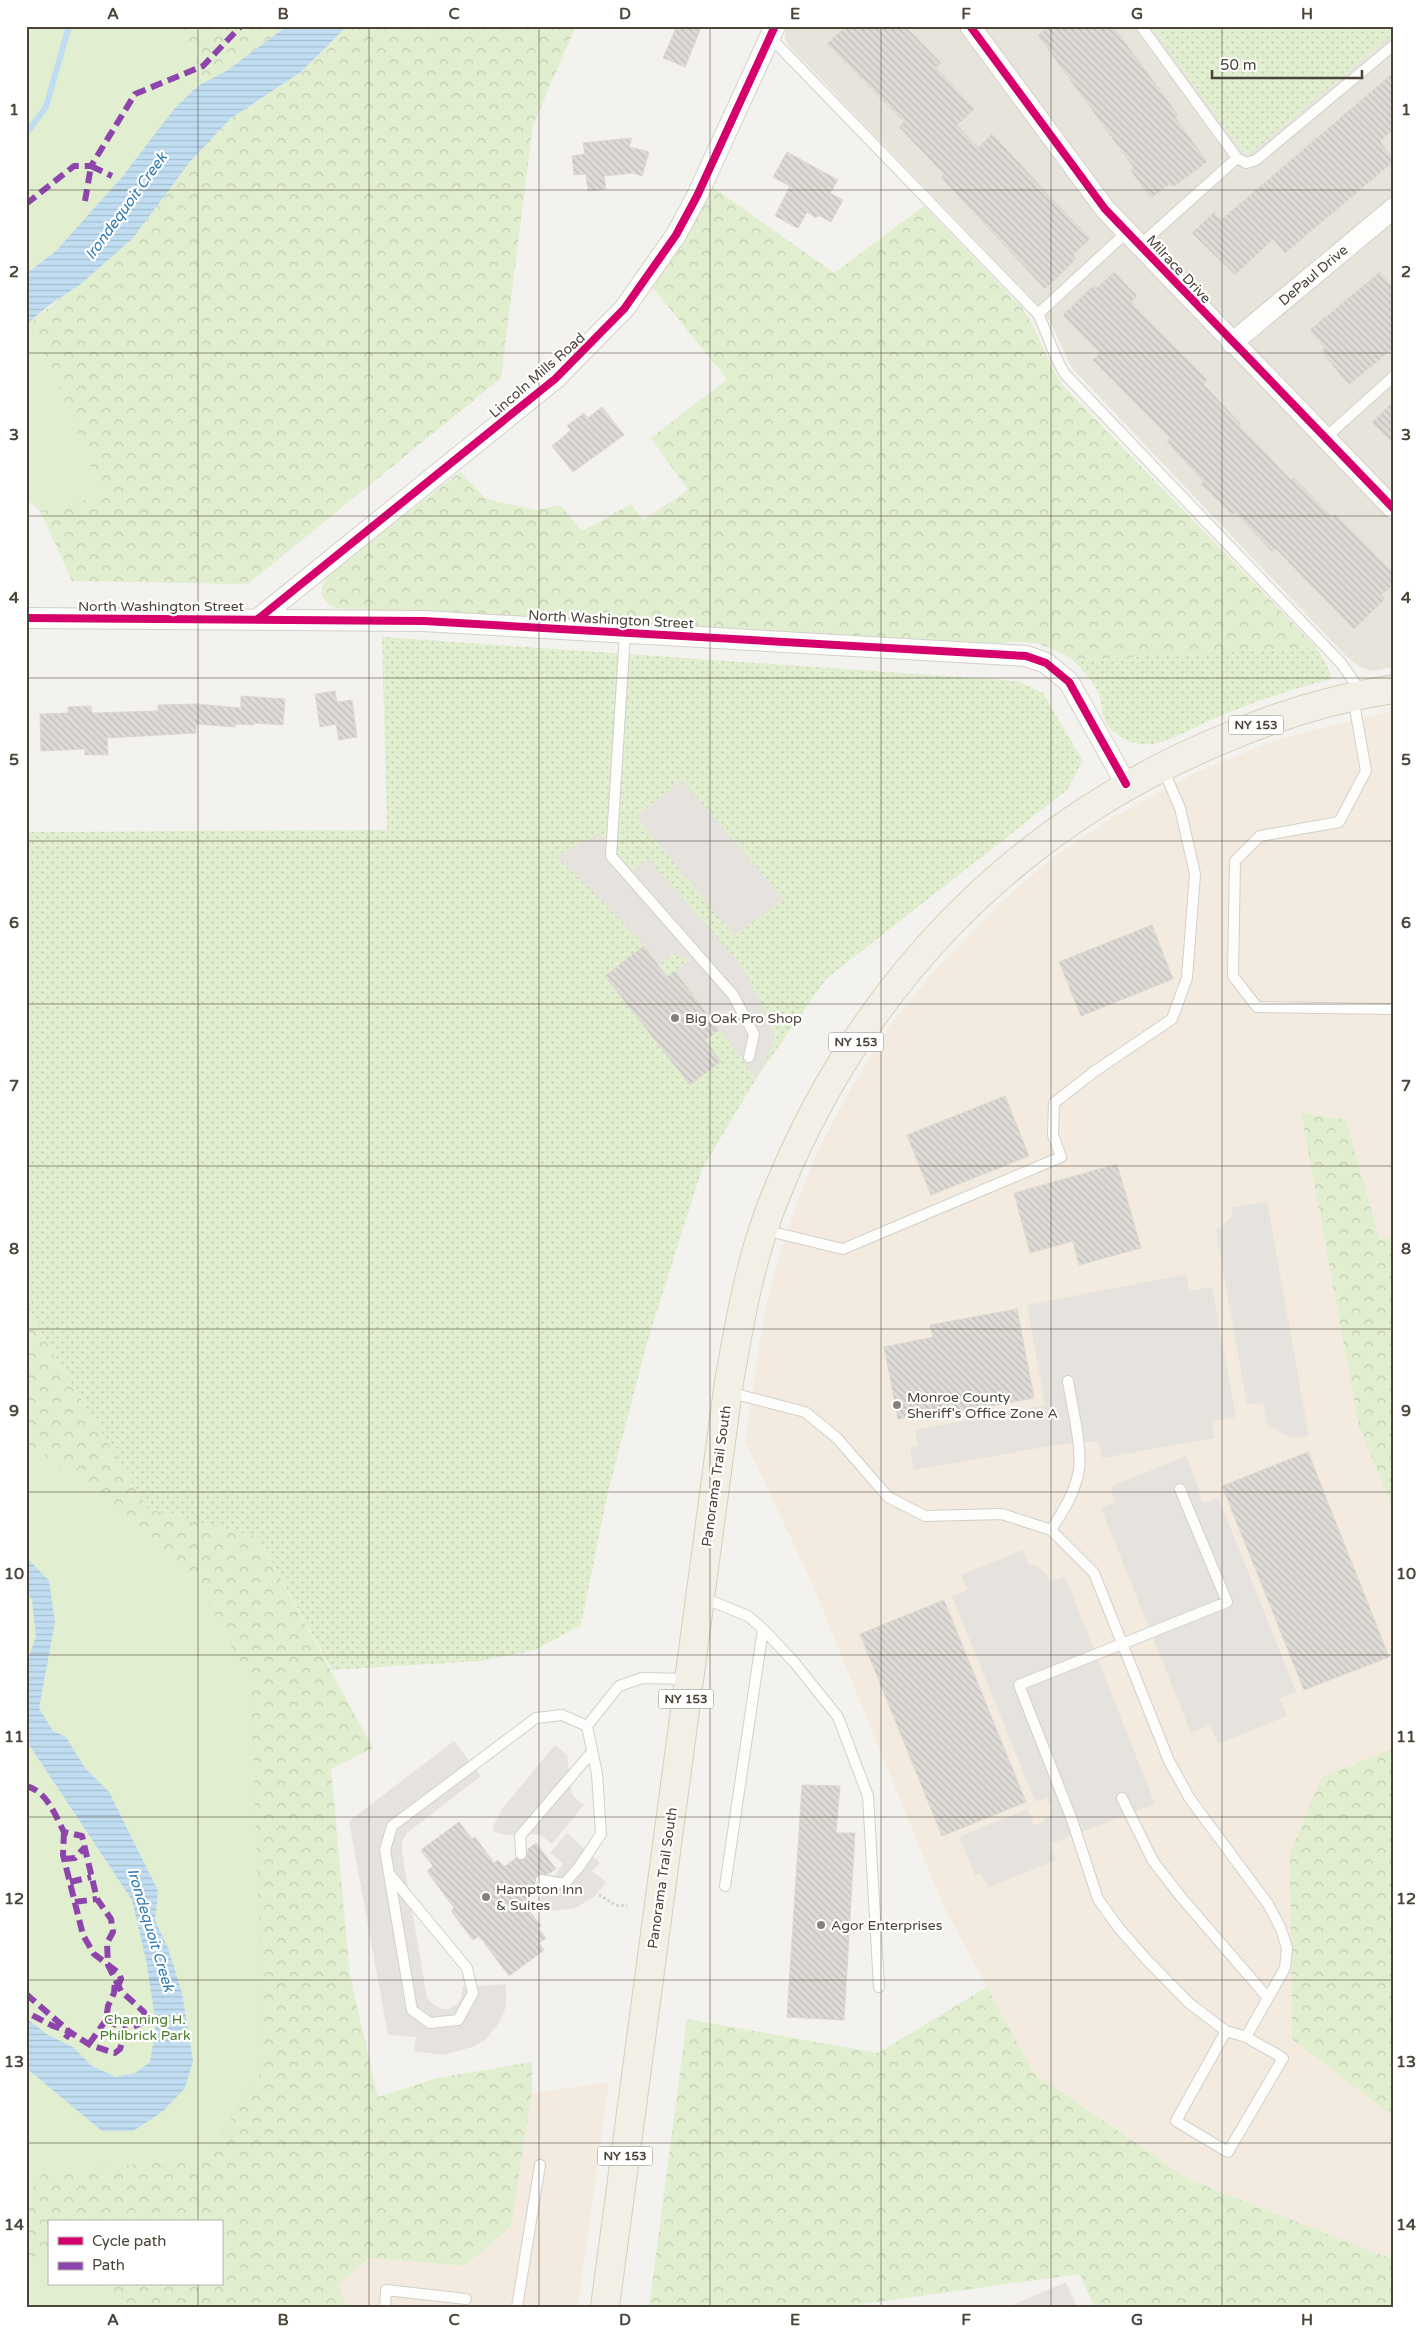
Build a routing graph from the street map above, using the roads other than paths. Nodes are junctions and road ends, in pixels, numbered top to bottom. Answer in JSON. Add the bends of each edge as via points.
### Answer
{"nodes":[{"id":1,"x":970,"y":26,"type":"edge"},
{"id":2,"x":1141,"y":26,"type":"edge"},
{"id":3,"x":772,"y":32,"type":"edge"},
{"id":4,"x":1394,"y":44,"type":"edge"},
{"id":5,"x":1237,"y":158,"type":"junction"},
{"id":6,"x":1394,"y":208,"type":"edge"},
{"id":7,"x":1133,"y":239,"type":"junction"},
{"id":8,"x":1038,"y":314,"type":"junction"},
{"id":9,"x":1232,"y":343,"type":"junction"},
{"id":10,"x":1394,"y":376,"type":"edge"},
{"id":11,"x":1324,"y":439,"type":"junction"},
{"id":12,"x":1394,"y":509,"type":"edge"},
{"id":13,"x":26,"y":618,"type":"edge"},
{"id":14,"x":258,"y":619,"type":"junction"},
{"id":15,"x":625,"y":633,"type":"junction"},
{"id":16,"x":1394,"y":689,"type":"edge"},
{"id":17,"x":1358,"y":696,"type":"junction"},
{"id":18,"x":1162,"y":766,"type":"junction"},
{"id":19,"x":1126,"y":784,"type":"junction"},
{"id":20,"x":1394,"y":1010,"type":"edge"},
{"id":21,"x":749,"y":1057,"type":"dead end"},
{"id":22,"x":763,"y":1230,"type":"junction"},
{"id":23,"x":1068,"y":1381,"type":"dead end"},
{"id":24,"x":727,"y":1392,"type":"junction"},
{"id":25,"x":1180,"y":1489,"type":"dead end"},
{"id":26,"x":1051,"y":1530,"type":"junction"},
{"id":27,"x":700,"y":1596,"type":"junction"},
{"id":28,"x":763,"y":1629,"type":"junction"},
{"id":29,"x":1124,"y":1644,"type":"junction"},
{"id":30,"x":689,"y":1679,"type":"junction"},
{"id":31,"x":587,"y":1726,"type":"junction"},
{"id":32,"x":592,"y":1752,"type":"junction"},
{"id":33,"x":1122,"y":1798,"type":"dead end"},
{"id":34,"x":521,"y":1854,"type":"dead end"},
{"id":35,"x":390,"y":1875,"type":"junction"},
{"id":36,"x":541,"y":1880,"type":"dead end"},
{"id":37,"x":725,"y":1886,"type":"dead end"},
{"id":38,"x":879,"y":1987,"type":"dead end"},
{"id":39,"x":1268,"y":1998,"type":"junction"},
{"id":40,"x":1226,"y":2031,"type":"junction"},
{"id":41,"x":1246,"y":2038,"type":"junction"},
{"id":42,"x":540,"y":2164,"type":"dead end"},
{"id":43,"x":466,"y":2299,"type":"dead end"},
{"id":44,"x":386,"y":2307,"type":"edge"},
{"id":45,"x":517,"y":2307,"type":"edge"},
{"id":46,"x":605,"y":2307,"type":"edge"}],
"edges":[{"from":1,"to":7,"type":"street","name":"Milrace Drive","via":[[1105,209]]},
{"from":2,"to":5,"type":"lane"},
{"from":3,"to":8,"type":"lane"},
{"from":3,"to":14,"type":"street","name":"Lincoln Mills Road","via":[[676,236],[624,309],[555,379]]},
{"from":4,"to":5,"type":"lane","via":[[1256,160],[1246,163]]},
{"from":5,"to":7,"type":"lane"},
{"from":6,"to":9,"type":"street","name":"DePaul Drive"},
{"from":7,"to":8,"type":"lane"},
{"from":7,"to":9,"type":"street","name":"Milrace Drive"},
{"from":8,"to":17,"type":"lane","via":[[1065,374],[1340,663]]},
{"from":9,"to":11,"type":"street","name":"Milrace Drive"},
{"from":10,"to":11,"type":"lane"},
{"from":11,"to":12,"type":"street","name":"Milrace Drive"},
{"from":13,"to":14,"type":"street","name":"North Washington Street"},
{"from":14,"to":15,"type":"street","name":"North Washington Street","via":[[424,621]]},
{"from":15,"to":19,"type":"street","name":"North Washington Street","via":[[1026,656],[1046,663],[1069,682]]},
{"from":15,"to":21,"type":"lane","via":[[611,856],[733,995],[754,1034]]},
{"from":16,"to":17,"type":"main road","number":"NY 153"},
{"from":17,"to":18,"type":"main road","number":"NY 153","via":[[1310,707],[1251,727]]},
{"from":17,"to":20,"type":"lane","via":[[1366,770],[1339,822],[1260,836],[1235,861],[1233,976],[1257,1007]]},
{"from":18,"to":19,"type":"main road","number":"NY 153"},
{"from":18,"to":22,"type":"lane","via":[[1180,808],[1195,874],[1187,978],[1172,1018],[1054,1103],[1053,1135],[1061,1157],[842,1248]]},
{"from":19,"to":22,"type":"main road","name":"Panorama Trail South","number":"NY 153","via":[[1046,838],[1002,874],[960,912],[915,960],[836,1072],[802,1134]]},
{"from":22,"to":24,"type":"main road","name":"Panorama Trail South","number":"NY 153","via":[[741,1312]]},
{"from":23,"to":26,"type":"lane","via":[[1077,1433],[1079,1470],[1068,1503]]},
{"from":24,"to":26,"type":"lane","via":[[805,1412],[838,1438],[888,1497],[925,1516],[1002,1514]]},
{"from":24,"to":27,"type":"main road","name":"Panorama Trail South","number":"NY 153"},
{"from":25,"to":29,"type":"lane","via":[[1226,1602]]},
{"from":26,"to":29,"type":"lane","via":[[1094,1573]]},
{"from":27,"to":28,"type":"lane","via":[[748,1616]]},
{"from":27,"to":30,"type":"main road","name":"Panorama Trail South","number":"NY 153"},
{"from":28,"to":37,"type":"lane"},
{"from":28,"to":38,"type":"lane","via":[[838,1717],[868,1796]]},
{"from":29,"to":39,"type":"lane","via":[[1170,1760],[1190,1799],[1268,1904],[1281,1929],[1287,1948],[1285,1968]]},
{"from":29,"to":40,"type":"lane","via":[[1019,1686],[1072,1820],[1098,1899],[1145,1958],[1189,2003]]},
{"from":30,"to":31,"type":"lane","via":[[642,1678],[619,1686]]},
{"from":30,"to":46,"type":"main road","name":"Panorama Trail South","number":"NY 153"},
{"from":31,"to":32,"type":"lane"},
{"from":31,"to":35,"type":"lane","via":[[562,1715],[536,1718],[520,1728],[392,1826],[385,1850]]},
{"from":32,"to":34,"type":"lane","via":[[520,1836]]},
{"from":32,"to":36,"type":"lane","via":[[597,1774],[601,1834],[564,1884]]},
{"from":33,"to":39,"type":"lane","via":[[1153,1860]]},
{"from":35,"to":35,"type":"lane","via":[[412,2010],[430,2023],[458,2020],[473,1993],[467,1968]]},
{"from":39,"to":41,"type":"lane"},
{"from":40,"to":41,"type":"lane"},
{"from":40,"to":41,"type":"lane","via":[[1176,2120],[1228,2152],[1283,2058]]},
{"from":42,"to":45,"type":"lane"},
{"from":43,"to":44,"type":"lane","via":[[386,2290]]}]}
